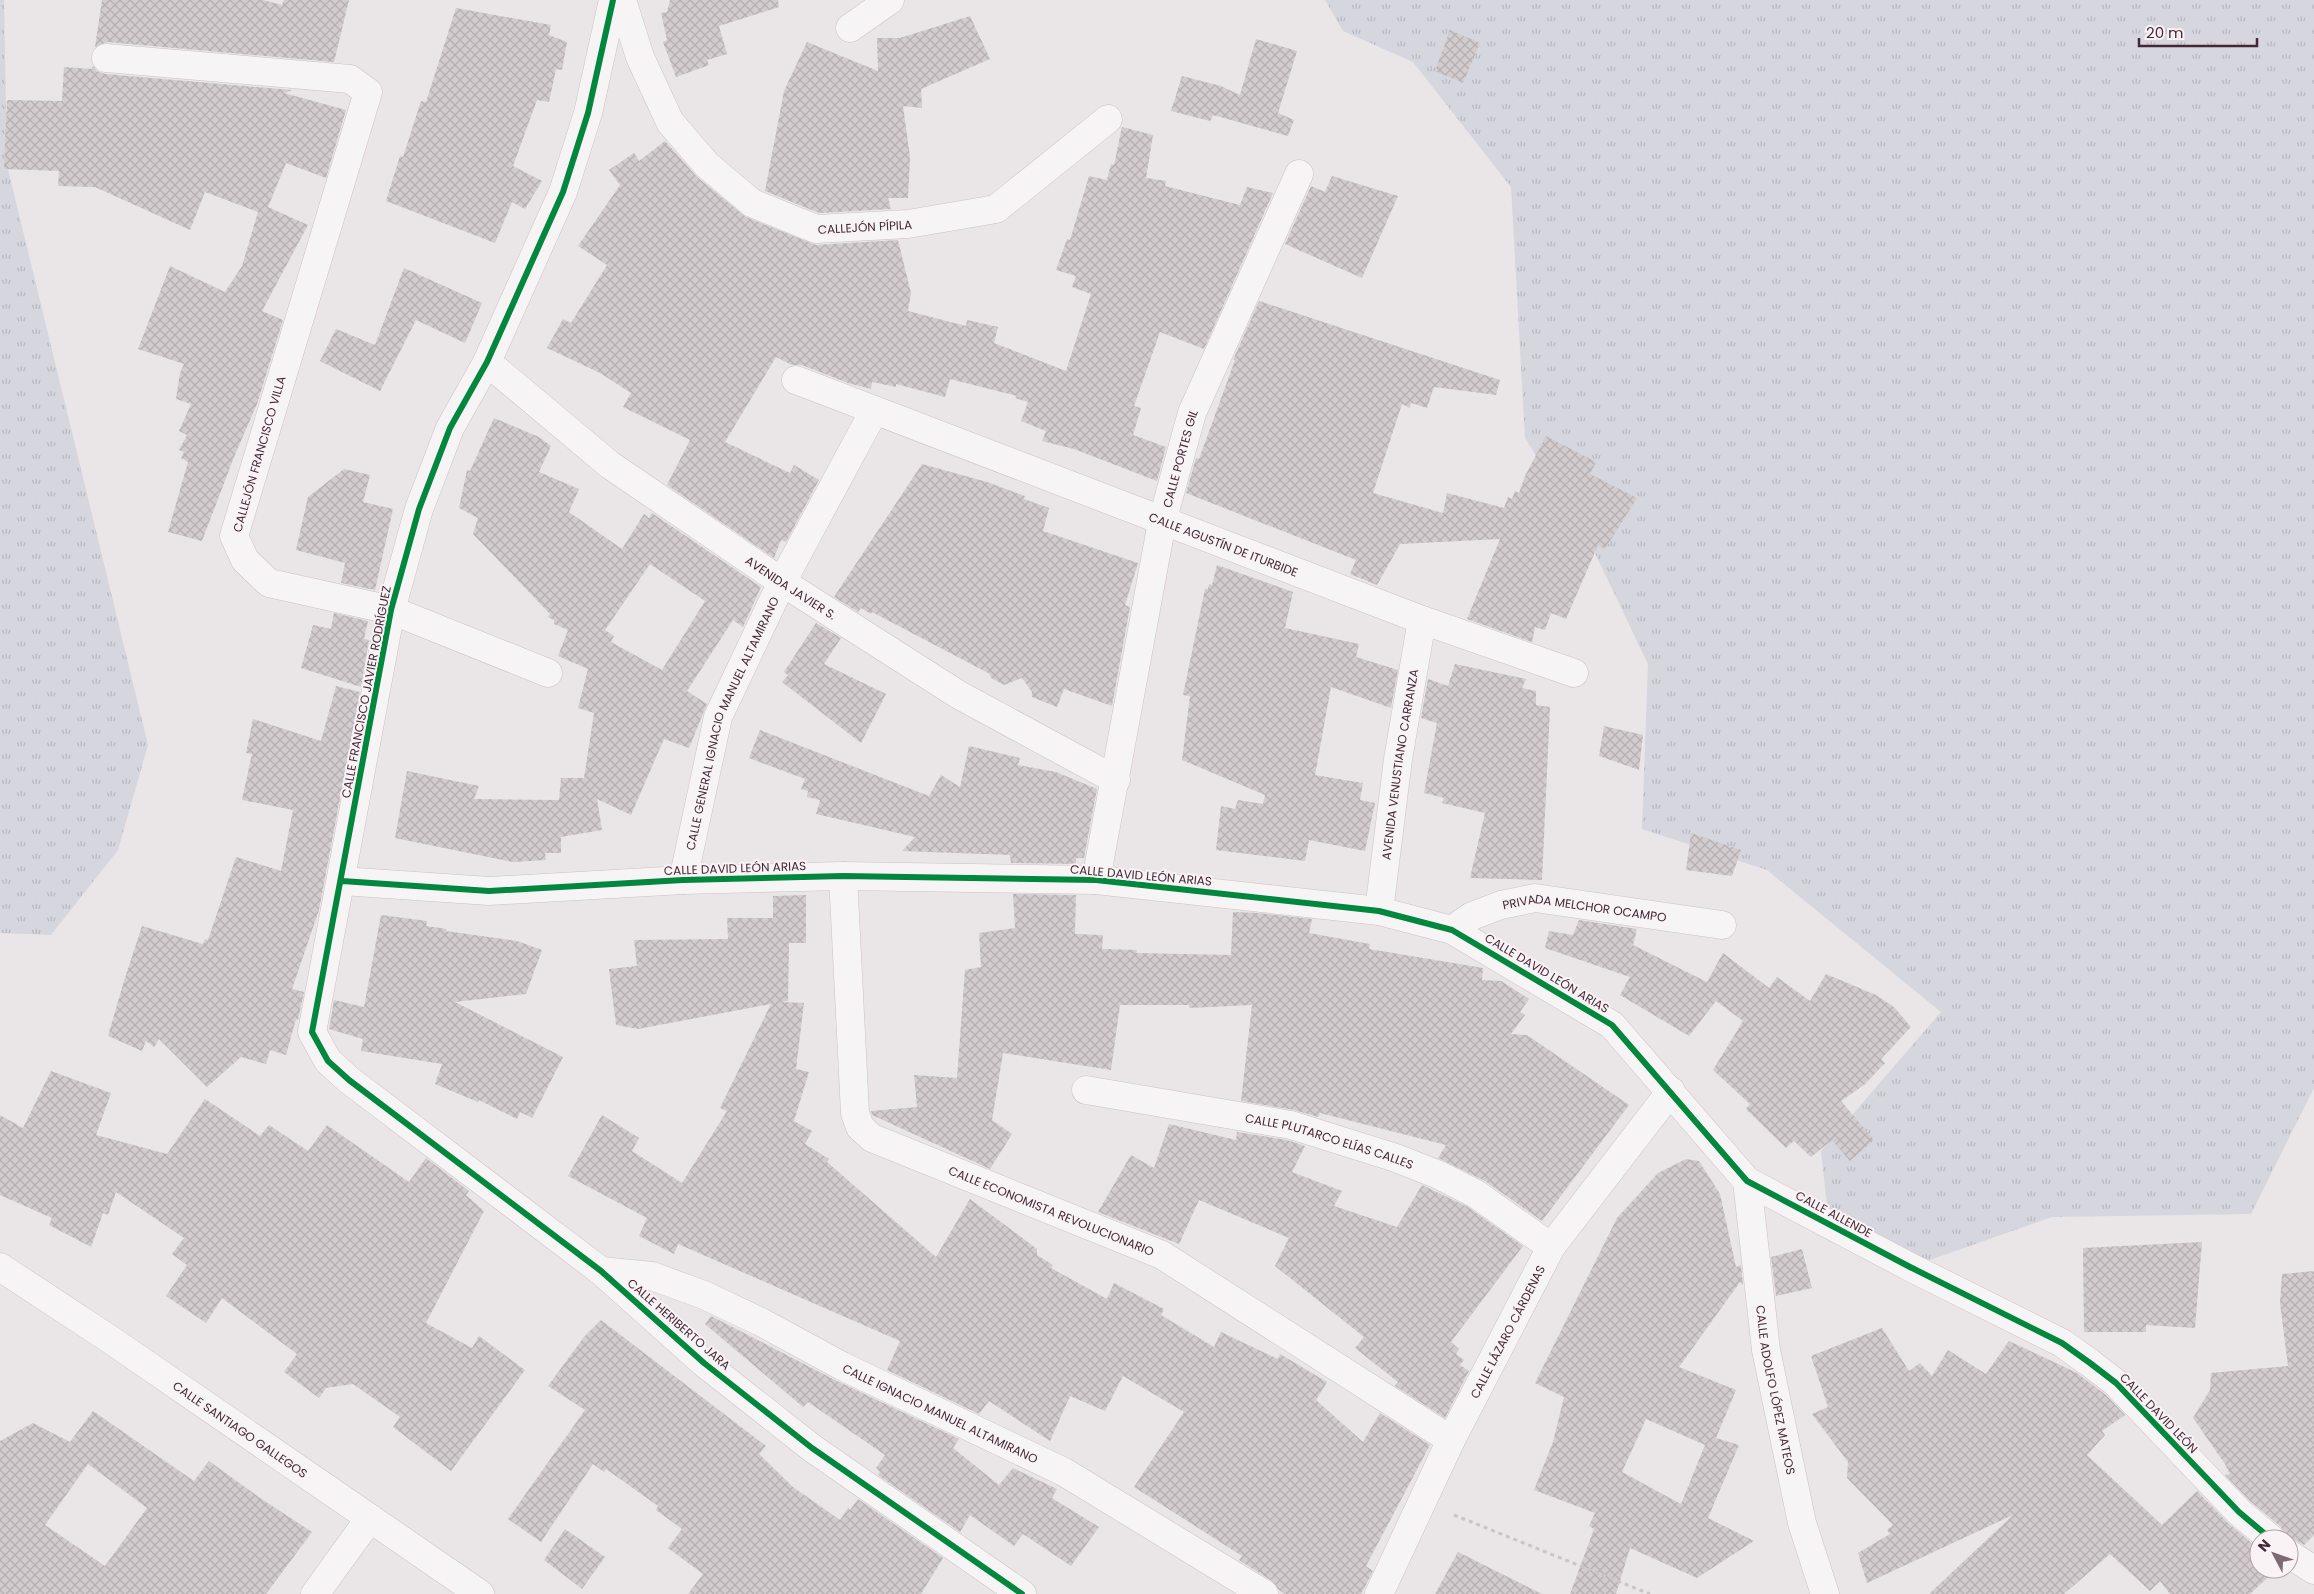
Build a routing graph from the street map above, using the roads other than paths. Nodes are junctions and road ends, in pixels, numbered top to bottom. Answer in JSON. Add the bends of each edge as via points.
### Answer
{"nodes":[{"id":1,"x":613,"y":0,"type":"edge"},
{"id":2,"x":622,"y":0,"type":"edge"},
{"id":3,"x":890,"y":0,"type":"edge"},
{"id":4,"x":850,"y":28,"type":"dead end"},
{"id":5,"x":106,"y":58,"type":"dead end"},
{"id":6,"x":1108,"y":119,"type":"dead end"},
{"id":7,"x":1299,"y":174,"type":"dead end"},
{"id":8,"x":488,"y":362,"type":"junction"},
{"id":9,"x":796,"y":380,"type":"dead end"},
{"id":10,"x":874,"y":411,"type":"junction"},
{"id":11,"x":1162,"y":522,"type":"junction"},
{"id":12,"x":782,"y":582,"type":"junction"},
{"id":13,"x":391,"y":610,"type":"junction"},
{"id":14,"x":1422,"y":620,"type":"junction"},
{"id":15,"x":548,"y":673,"type":"dead end"},
{"id":16,"x":1574,"y":673,"type":"dead end"},
{"id":17,"x":1116,"y":780,"type":"junction"},
{"id":18,"x":843,"y":876,"type":"junction"},
{"id":19,"x":342,"y":880,"type":"junction"},
{"id":20,"x":683,"y":880,"type":"junction"},
{"id":21,"x":1096,"y":880,"type":"junction"},
{"id":22,"x":1379,"y":911,"type":"junction"},
{"id":23,"x":1722,"y":925,"type":"dead end"},
{"id":24,"x":1452,"y":930,"type":"junction"},
{"id":25,"x":328,"y":1061,"type":"joint"},
{"id":26,"x":1086,"y":1090,"type":"dead end"},
{"id":27,"x":1670,"y":1091,"type":"junction"},
{"id":28,"x":1747,"y":1182,"type":"junction"},
{"id":29,"x":1551,"y":1247,"type":"junction"},
{"id":30,"x":0,"y":1267,"type":"edge"},
{"id":31,"x":1910,"y":1267,"type":"joint"},
{"id":32,"x":601,"y":1271,"type":"junction"},
{"id":33,"x":1452,"y":1440,"type":"junction"},
{"id":34,"x":370,"y":1518,"type":"junction"},
{"id":35,"x":2259,"y":1529,"type":"edge"},
{"id":36,"x":2299,"y":1560,"type":"edge"},
{"id":37,"x":2314,"y":1570,"type":"edge"},
{"id":38,"x":315,"y":1594,"type":"edge"},
{"id":39,"x":480,"y":1594,"type":"edge"},
{"id":40,"x":1022,"y":1594,"type":"edge"},
{"id":41,"x":1264,"y":1594,"type":"edge"},
{"id":42,"x":1379,"y":1594,"type":"edge"},
{"id":43,"x":1825,"y":1594,"type":"edge"}],
"edges":[{"from":1,"to":8,"type":"street","name":"CALLE FRANCISCO JAVIER RODRÍGUEZ","via":[[588,113],[563,192]]},
{"from":2,"to":6,"type":"street","name":"CALLEJÓN PÍPILA","via":[[640,57],[670,122],[706,165],[752,203],[816,229],[908,224],[996,209]]},
{"from":3,"to":4,"type":"street"},
{"from":5,"to":13,"type":"street","name":"CALLEJÓN FRANCISCO VILLA","via":[[350,78],[368,92],[234,536],[245,560],[269,583]]},
{"from":7,"to":11,"type":"street","name":"CALLE PORTES GIL","via":[[1192,413]]},
{"from":8,"to":12,"type":"street","name":"AVENIDA JAVIER S.","via":[[610,465]]},
{"from":8,"to":13,"type":"street","name":"CALLE FRANCISCO JAVIER RODRÍGUEZ","via":[[450,428],[419,509]]},
{"from":9,"to":10,"type":"street","name":"CALLE AGUSTÍN DE ITURBIDE"},
{"from":10,"to":11,"type":"street","name":"CALLE AGUSTÍN DE ITURBIDE"},
{"from":10,"to":12,"type":"street","name":"CALLE GENERAL IGNACIO MANUEL ALTAMIRANO"},
{"from":11,"to":14,"type":"street","name":"CALLE AGUSTÍN DE ITURBIDE"},
{"from":11,"to":17,"type":"street","name":"CALLE PORTES GIL"},
{"from":12,"to":17,"type":"street","name":"AVENIDA JAVIER S.","via":[[959,695]]},
{"from":12,"to":20,"type":"street","name":"CALLE GENERAL IGNACIO MANUEL ALTAMIRANO","via":[[718,717]]},
{"from":13,"to":15,"type":"street","name":"CALLEJÓN FRANCISCO VILLA"},
{"from":13,"to":19,"type":"street","name":"CALLE FRANCISCO JAVIER RODRÍGUEZ"},
{"from":14,"to":16,"type":"street","name":"CALLE AGUSTÍN DE ITURBIDE"},
{"from":14,"to":22,"type":"street","name":"AVENIDA VENUSTIANO CARRANZA","via":[[1398,760]]},
{"from":17,"to":21,"type":"street","name":"CALLE PORTES GIL"},
{"from":18,"to":20,"type":"street","name":"CALLE DAVID LEÓN ARIAS"},
{"from":18,"to":21,"type":"street","name":"CALLE DAVID LEÓN ARIAS"},
{"from":18,"to":33,"type":"street","name":"CALLE ECONOMISTA REVOLUCIONARIO","via":[[854,1114],[860,1127],[872,1138],[1162,1255]]},
{"from":19,"to":20,"type":"street","name":"CALLE DAVID LEÓN ARIAS","via":[[490,891]]},
{"from":19,"to":25,"type":"street","name":"CALLE FRANCISCO JAVIER RODRÍGUEZ","via":[[312,1032]]},
{"from":21,"to":22,"type":"street","name":"CALLE DAVID LEÓN ARIAS"},
{"from":22,"to":24,"type":"street","name":"CALLE DAVID LEÓN ARIAS"},
{"from":23,"to":24,"type":"street","name":"PRIVADA MELCHOR OCAMPO","via":[[1535,898],[1472,916]]},
{"from":24,"to":27,"type":"street","name":"CALLE DAVID LEÓN ARIAS","via":[[1612,1025]]},
{"from":25,"to":32,"type":"street","name":"CALLE HERIBERTO JARA"},
{"from":26,"to":29,"type":"street","name":"CALLE PLUTARCO ELÍAS CALLES","via":[[1291,1125],[1396,1158],[1476,1194]]},
{"from":27,"to":28,"type":"street","name":"CALLE DAVID LEÓN ARIAS"},
{"from":27,"to":29,"type":"street","name":"CALLE LÁZARO CÁRDENAS"},
{"from":28,"to":31,"type":"street","name":"CALLE ALLENDE"},
{"from":28,"to":43,"type":"street","name":"CALLE ADOLFO LÓPEZ MATEOS","via":[[1766,1350],[1802,1523]]},
{"from":29,"to":33,"type":"street","name":"CALLE LÁZARO CÁRDENAS"},
{"from":30,"to":34,"type":"street","name":"CALLE SANTIAGO GALLEGOS"},
{"from":31,"to":35,"type":"street","name":"CALLE DAVID LEÓN","via":[[2062,1343],[2090,1363],[2116,1383]]},
{"from":32,"to":40,"type":"street","name":"CALLE HERIBERTO JARA","via":[[704,1362],[812,1448]]},
{"from":32,"to":41,"type":"street","name":"CALLE IGNACIO MANUEL ALTAMIRANO","via":[[652,1276],[704,1295],[761,1322],[842,1366],[1064,1472]]},
{"from":33,"to":42,"type":"street","name":"CALLE LÁZARO CÁRDENAS"},
{"from":34,"to":38,"type":"street"},
{"from":34,"to":39,"type":"street","name":"CALLE SANTIAGO GALLEGOS"},
{"from":36,"to":37,"type":"street"}]}
